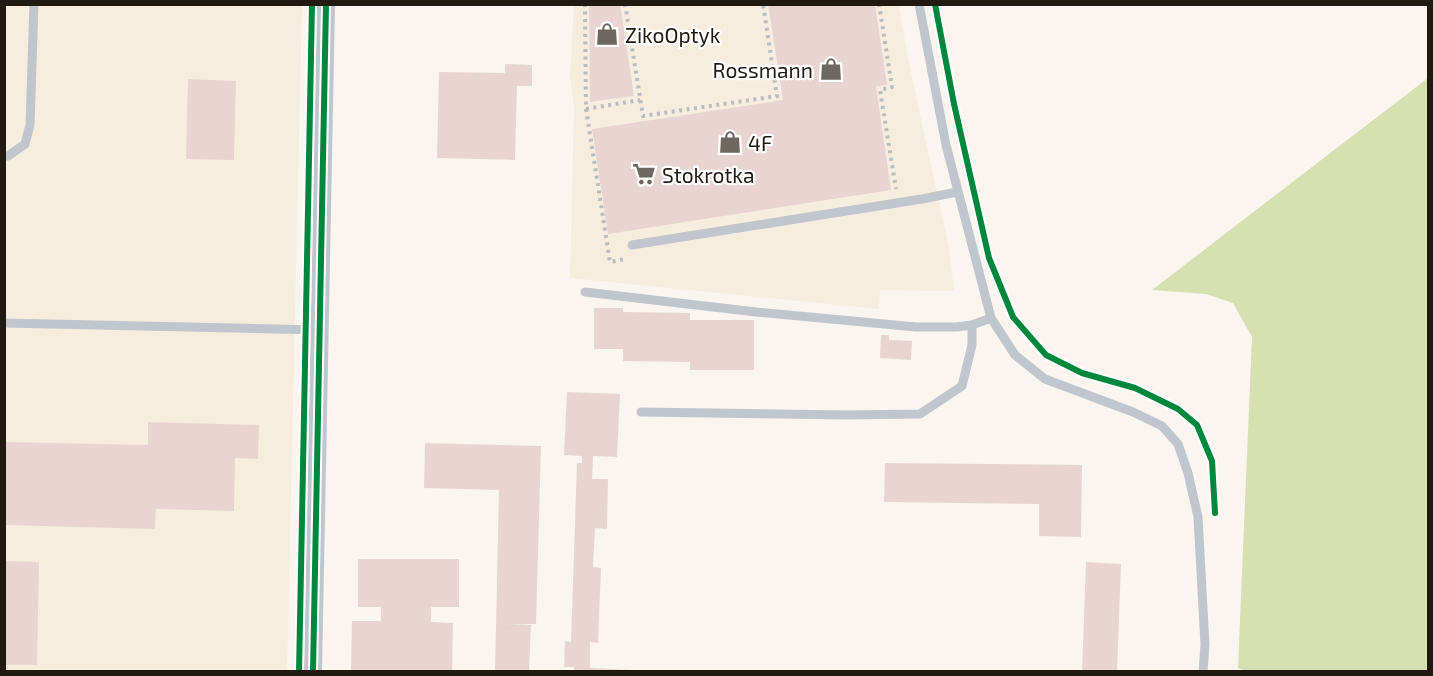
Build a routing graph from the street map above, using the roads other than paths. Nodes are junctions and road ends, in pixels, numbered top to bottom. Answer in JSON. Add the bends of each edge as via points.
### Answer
{"nodes":[{"id":1,"x":34,"y":4,"type":"edge"},
{"id":2,"x":326,"y":4,"type":"edge"},
{"id":3,"x":919,"y":4,"type":"edge"},
{"id":4,"x":4,"y":156,"type":"edge"},
{"id":5,"x":957,"y":192,"type":"junction"},
{"id":6,"x":632,"y":246,"type":"dead end"},
{"id":7,"x":585,"y":292,"type":"dead end"},
{"id":8,"x":991,"y":318,"type":"junction"},
{"id":9,"x":4,"y":323,"type":"edge"},
{"id":10,"x":972,"y":325,"type":"junction"},
{"id":11,"x":320,"y":330,"type":"junction"},
{"id":12,"x":641,"y":412,"type":"dead end"},
{"id":13,"x":313,"y":672,"type":"edge"},
{"id":14,"x":1203,"y":672,"type":"edge"}],
"edges":[{"from":1,"to":4,"type":"lane","via":[[30,125],[25,144]]},
{"from":2,"to":11,"type":"street"},
{"from":3,"to":5,"type":"lane"},
{"from":5,"to":6,"type":"lane"},
{"from":5,"to":8,"type":"lane"},
{"from":7,"to":10,"type":"lane","via":[[916,327]]},
{"from":8,"to":10,"type":"lane"},
{"from":8,"to":14,"type":"lane","via":[[1015,355],[1045,379],[1162,426],[1178,444],[1198,517]]},
{"from":9,"to":11,"type":"lane"},
{"from":10,"to":12,"type":"lane","via":[[972,345],[962,387],[920,414]]},
{"from":11,"to":13,"type":"street"}]}
